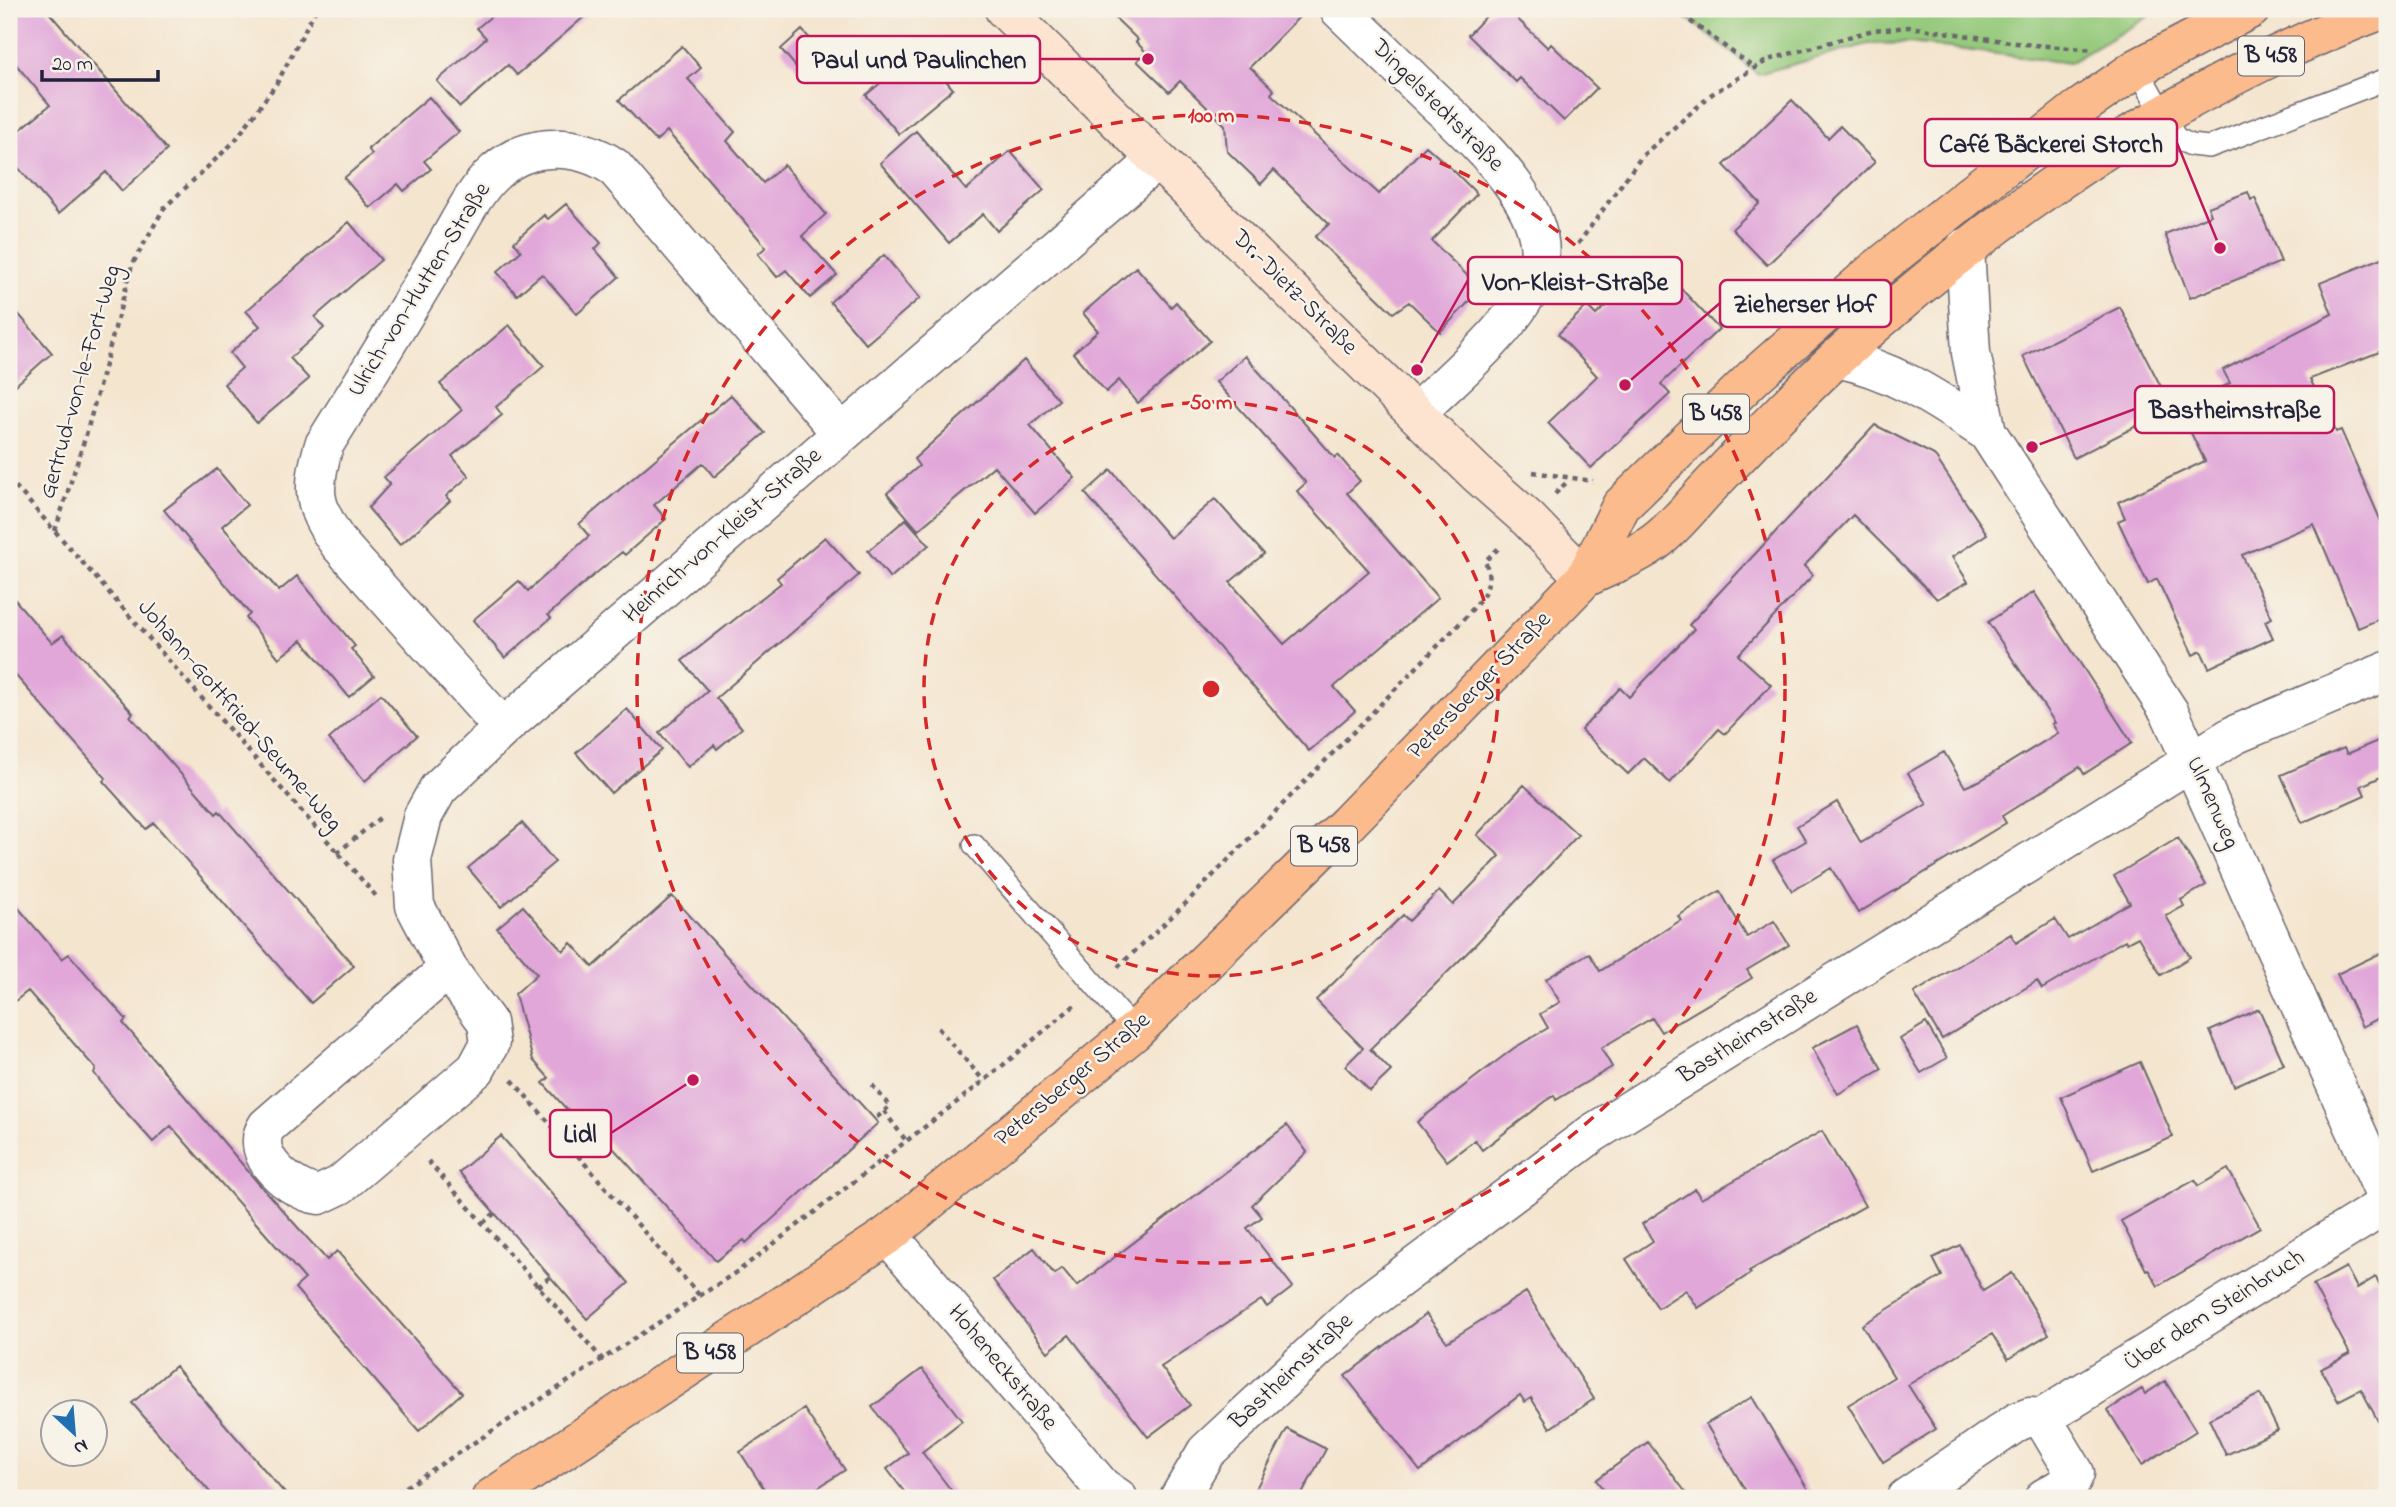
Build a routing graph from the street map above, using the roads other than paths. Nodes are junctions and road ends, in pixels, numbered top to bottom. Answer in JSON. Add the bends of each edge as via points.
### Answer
{"nodes":[{"id":1,"x":1004,"y":9,"type":"edge"},
{"id":2,"x":1339,"y":9,"type":"edge"},
{"id":3,"x":2251,"y":9,"type":"edge"},
{"id":4,"x":2384,"y":9,"type":"edge"},
{"id":5,"x":2137,"y":68,"type":"junction"},
{"id":6,"x":2387,"y":79,"type":"edge"},
{"id":7,"x":2162,"y":114,"type":"junction"},
{"id":8,"x":1157,"y":160,"type":"junction"},
{"id":9,"x":1965,"y":248,"type":"junction"},
{"id":10,"x":1837,"y":358,"type":"junction"},
{"id":11,"x":1416,"y":413,"type":"junction"},
{"id":12,"x":1987,"y":432,"type":"junction"},
{"id":13,"x":841,"y":433,"type":"junction"},
{"id":14,"x":1584,"y":578,"type":"junction"},
{"id":15,"x":2387,"y":671,"type":"edge"},
{"id":16,"x":503,"y":729,"type":"junction"},
{"id":17,"x":2193,"y":759,"type":"junction"},
{"id":18,"x":974,"y":845,"type":"dead end"},
{"id":19,"x":449,"y":970,"type":"junction"},
{"id":20,"x":1135,"y":1031,"type":"junction"},
{"id":21,"x":2386,"y":1195,"type":"edge"},
{"id":22,"x":888,"y":1235,"type":"junction"},
{"id":23,"x":2042,"y":1418,"type":"junction"},
{"id":24,"x":491,"y":1498,"type":"edge"},
{"id":25,"x":1118,"y":1498,"type":"edge"},
{"id":26,"x":1179,"y":1498,"type":"edge"},
{"id":27,"x":1906,"y":1498,"type":"edge"},
{"id":28,"x":2044,"y":1498,"type":"edge"}],
"edges":[{"from":1,"to":8,"type":"main road","name":"Dr.-Dietz-Straße"},
{"from":2,"to":11,"type":"street","name":"Dingelstedtstraße","via":[[1494,157],[1528,208],[1539,248],[1536,276],[1515,313]]},
{"from":3,"to":5,"type":"main road","name":"Petersberger Straße","number":"B 458"},
{"from":4,"to":7,"type":"main road","name":"Petersberger Straße","number":"B 458","via":[[2322,32]]},
{"from":5,"to":7,"type":"lane"},
{"from":5,"to":14,"type":"main road","name":"Petersberger Straße","number":"B 458","via":[[1972,191],[1755,376],[1621,506]]},
{"from":6,"to":7,"type":"lane","via":[[2209,147],[2176,138]]},
{"from":7,"to":9,"type":"main road","name":"Petersberger Straße","number":"B 458","via":[[2092,156]]},
{"from":8,"to":11,"type":"main road","name":"Dr.-Dietz-Straße"},
{"from":8,"to":13,"type":"street","name":"Heinrich-von-Kleist-Straße"},
{"from":9,"to":10,"type":"main road","name":"Petersberger Straße","number":"B 458"},
{"from":9,"to":12,"type":"street","name":"Ulmenweg","via":[[1971,353]]},
{"from":10,"to":12,"type":"street","name":"Ulmenweg","via":[[1903,379]]},
{"from":10,"to":14,"type":"main road","name":"Petersberger Straße","number":"B 458","via":[[1656,542]]},
{"from":11,"to":14,"type":"main road","name":"Dr.-Dietz-Straße"},
{"from":12,"to":17,"type":"street","name":"Ulmenweg","via":[[2171,713]]},
{"from":13,"to":16,"type":"street","name":"Heinrich-von-Kleist-Straße"},
{"from":13,"to":16,"type":"street","name":"Ulrich-von-Hutten-Straße","via":[[614,167],[597,156],[557,147],[514,159],[494,172],[324,445],[314,489],[325,525],[339,544]]},
{"from":14,"to":20,"type":"main road","name":"Petersberger Straße","number":"B 458","via":[[1348,823]]},
{"from":15,"to":17,"type":"street","name":"Bastheimstraße","via":[[2234,735]]},
{"from":16,"to":19,"type":"street","name":"Heinrich-von-Kleist-Straße","via":[[438,789],[417,836],[411,882],[415,906]]},
{"from":17,"to":21,"type":"street","name":"Ulmenweg"},
{"from":17,"to":26,"type":"street","name":"Bastheimstraße","via":[[1594,1133],[1365,1304],[1206,1452]]},
{"from":18,"to":20,"type":"lane"},
{"from":19,"to":19,"type":"street","name":"Heinrich-von-Kleist-Straße","via":[[267,1126],[260,1137],[261,1150],[291,1186],[319,1195],[340,1185],[475,1069],[487,1052],[491,1035],[487,1022]]},
{"from":20,"to":22,"type":"main road","name":"Petersberger Straße","number":"B 458"},
{"from":21,"to":23,"type":"street","name":"Über dem Steinbruch"},
{"from":22,"to":24,"type":"main road","name":"Petersberger Straße","number":"B 458"},
{"from":22,"to":25,"type":"street","name":"Hoheneckstraße","via":[[1102,1487]]},
{"from":23,"to":27,"type":"street","name":"Über dem Steinbruch","via":[[2017,1422]]},
{"from":23,"to":28,"type":"street","via":[[2074,1473],[2071,1482]]}]}
